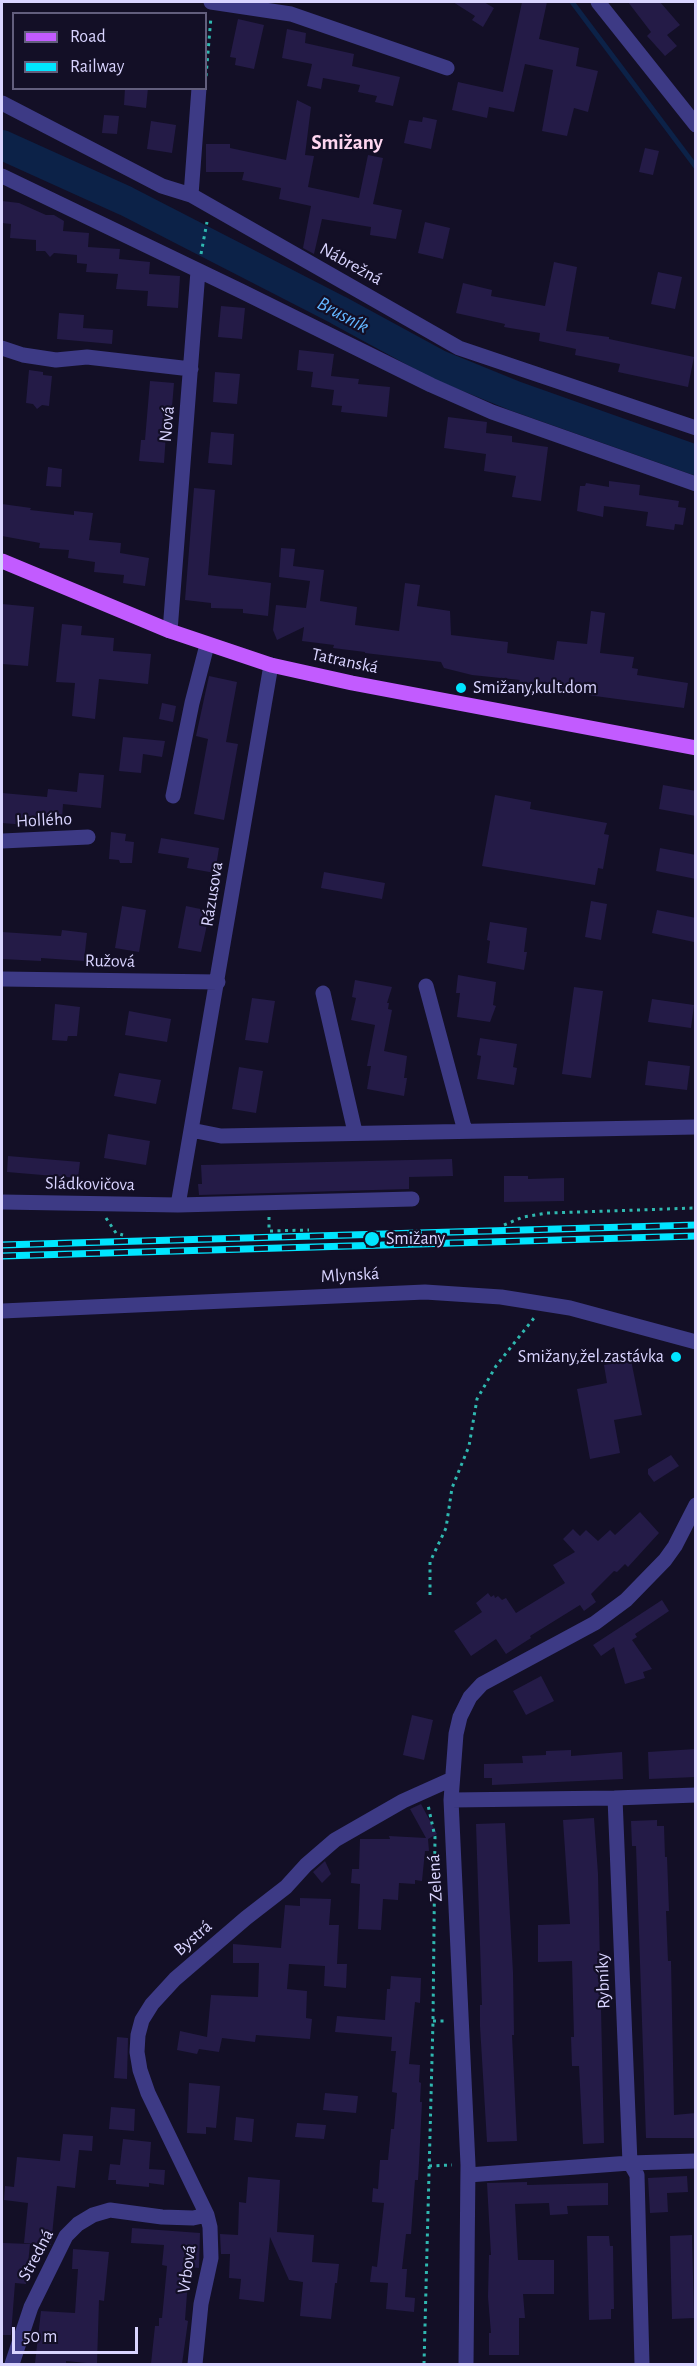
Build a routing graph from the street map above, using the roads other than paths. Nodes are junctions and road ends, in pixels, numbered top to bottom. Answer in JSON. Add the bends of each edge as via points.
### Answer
{"nodes":[{"id":1,"x":212,"y":2,"type":"edge"},
{"id":2,"x":598,"y":2,"type":"edge"},
{"id":3,"x":447,"y":68,"type":"dead end"},
{"id":4,"x":199,"y":90,"type":"edge"},
{"id":5,"x":2,"y":103,"type":"edge"},
{"id":6,"x":696,"y":125,"type":"edge"},
{"id":7,"x":2,"y":176,"type":"edge"},
{"id":8,"x":191,"y":195,"type":"junction"},
{"id":9,"x":198,"y":271,"type":"junction"},
{"id":10,"x":2,"y":348,"type":"edge"},
{"id":11,"x":191,"y":369,"type":"junction"},
{"id":12,"x":696,"y":428,"type":"edge"},
{"id":13,"x":696,"y":484,"type":"edge"},
{"id":14,"x":2,"y":561,"type":"edge"},
{"id":15,"x":170,"y":632,"type":"junction"},
{"id":16,"x":207,"y":645,"type":"junction"},
{"id":17,"x":271,"y":665,"type":"junction"},
{"id":18,"x":696,"y":748,"type":"edge"},
{"id":19,"x":172,"y":796,"type":"dead end"},
{"id":20,"x":88,"y":837,"type":"dead end"},
{"id":21,"x":2,"y":841,"type":"edge"},
{"id":22,"x":2,"y":979,"type":"edge"},
{"id":23,"x":218,"y":982,"type":"junction"},
{"id":24,"x":426,"y":986,"type":"dead end"},
{"id":25,"x":323,"y":993,"type":"dead end"},
{"id":26,"x":696,"y":1127,"type":"edge"},
{"id":27,"x":191,"y":1130,"type":"junction"},
{"id":28,"x":465,"y":1131,"type":"junction"},
{"id":29,"x":355,"y":1132,"type":"junction"},
{"id":30,"x":412,"y":1199,"type":"dead end"},
{"id":31,"x":2,"y":1202,"type":"edge"},
{"id":32,"x":178,"y":1205,"type":"junction"},
{"id":33,"x":2,"y":1311,"type":"edge"},
{"id":34,"x":696,"y":1342,"type":"edge"},
{"id":35,"x":696,"y":1505,"type":"edge"},
{"id":36,"x":452,"y":1779,"type":"junction"},
{"id":37,"x":696,"y":1795,"type":"edge"},
{"id":38,"x":615,"y":1798,"type":"junction"},
{"id":39,"x":451,"y":1800,"type":"junction"},
{"id":40,"x":696,"y":2161,"type":"edge"},
{"id":41,"x":630,"y":2163,"type":"junction"},
{"id":42,"x":468,"y":2170,"type":"junction"},
{"id":43,"x":207,"y":2215,"type":"junction"},
{"id":44,"x":12,"y":2364,"type":"edge"},
{"id":45,"x":195,"y":2364,"type":"edge"},
{"id":46,"x":466,"y":2364,"type":"edge"},
{"id":47,"x":642,"y":2364,"type":"edge"}],
"edges":[{"from":1,"to":3,"type":"street","via":[[291,14]]},
{"from":2,"to":6,"type":"street"},
{"from":4,"to":8,"type":"street"},
{"from":5,"to":8,"type":"street","name":"Nábrežná","via":[[162,186]]},
{"from":7,"to":9,"type":"street"},
{"from":8,"to":12,"type":"street","name":"Nábrežná","via":[[459,348]]},
{"from":9,"to":11,"type":"street","name":"Nová"},
{"from":9,"to":13,"type":"street","via":[[492,412]]},
{"from":10,"to":11,"type":"street","via":[[56,360],[87,357]]},
{"from":11,"to":15,"type":"street","name":"Nová"},
{"from":14,"to":15,"type":"main road","name":"Tatranská"},
{"from":15,"to":16,"type":"main road","name":"Tatranská"},
{"from":16,"to":17,"type":"main road","name":"Tatranská"},
{"from":16,"to":19,"type":"street"},
{"from":17,"to":18,"type":"main road","name":"Tatranská"},
{"from":17,"to":23,"type":"street","name":"Rázusova"},
{"from":20,"to":21,"type":"street","name":"Hollého"},
{"from":22,"to":23,"type":"street","name":"Ružová"},
{"from":23,"to":27,"type":"street","name":"Rázusova"},
{"from":24,"to":28,"type":"street"},
{"from":25,"to":29,"type":"street"},
{"from":26,"to":28,"type":"street"},
{"from":27,"to":29,"type":"street","via":[[221,1136]]},
{"from":27,"to":32,"type":"street","name":"Rázusova"},
{"from":28,"to":29,"type":"street"},
{"from":30,"to":32,"type":"street","name":"Sládkovičova"},
{"from":31,"to":32,"type":"street","name":"Sládkovičova"},
{"from":33,"to":34,"type":"street","name":"Mlynská","via":[[425,1292],[537,1302],[598,1314]]},
{"from":35,"to":36,"type":"street","name":"Zelená","via":[[670,1553],[626,1600],[595,1623],[490,1678],[475,1691],[460,1717]]},
{"from":36,"to":39,"type":"street","name":"Zelená"},
{"from":36,"to":43,"type":"street","name":"Bystrá","via":[[385,1810],[334,1840],[286,1887],[175,1979],[142,2020],[137,2052],[140,2070]]},
{"from":37,"to":38,"type":"street"},
{"from":38,"to":39,"type":"street"},
{"from":38,"to":41,"type":"street","name":"Rybníky"},
{"from":39,"to":42,"type":"street","name":"Zelená"},
{"from":40,"to":41,"type":"street"},
{"from":41,"to":42,"type":"street"},
{"from":41,"to":47,"type":"street","name":"Rybníky","via":[[637,2175]]},
{"from":42,"to":46,"type":"street","name":"Zelená"},
{"from":43,"to":44,"type":"street","name":"Stredná","via":[[162,2217],[110,2210],[78,2223],[66,2236],[31,2307]]},
{"from":43,"to":45,"type":"street","name":"Vrbová","via":[[211,2258],[201,2304]]}]}
